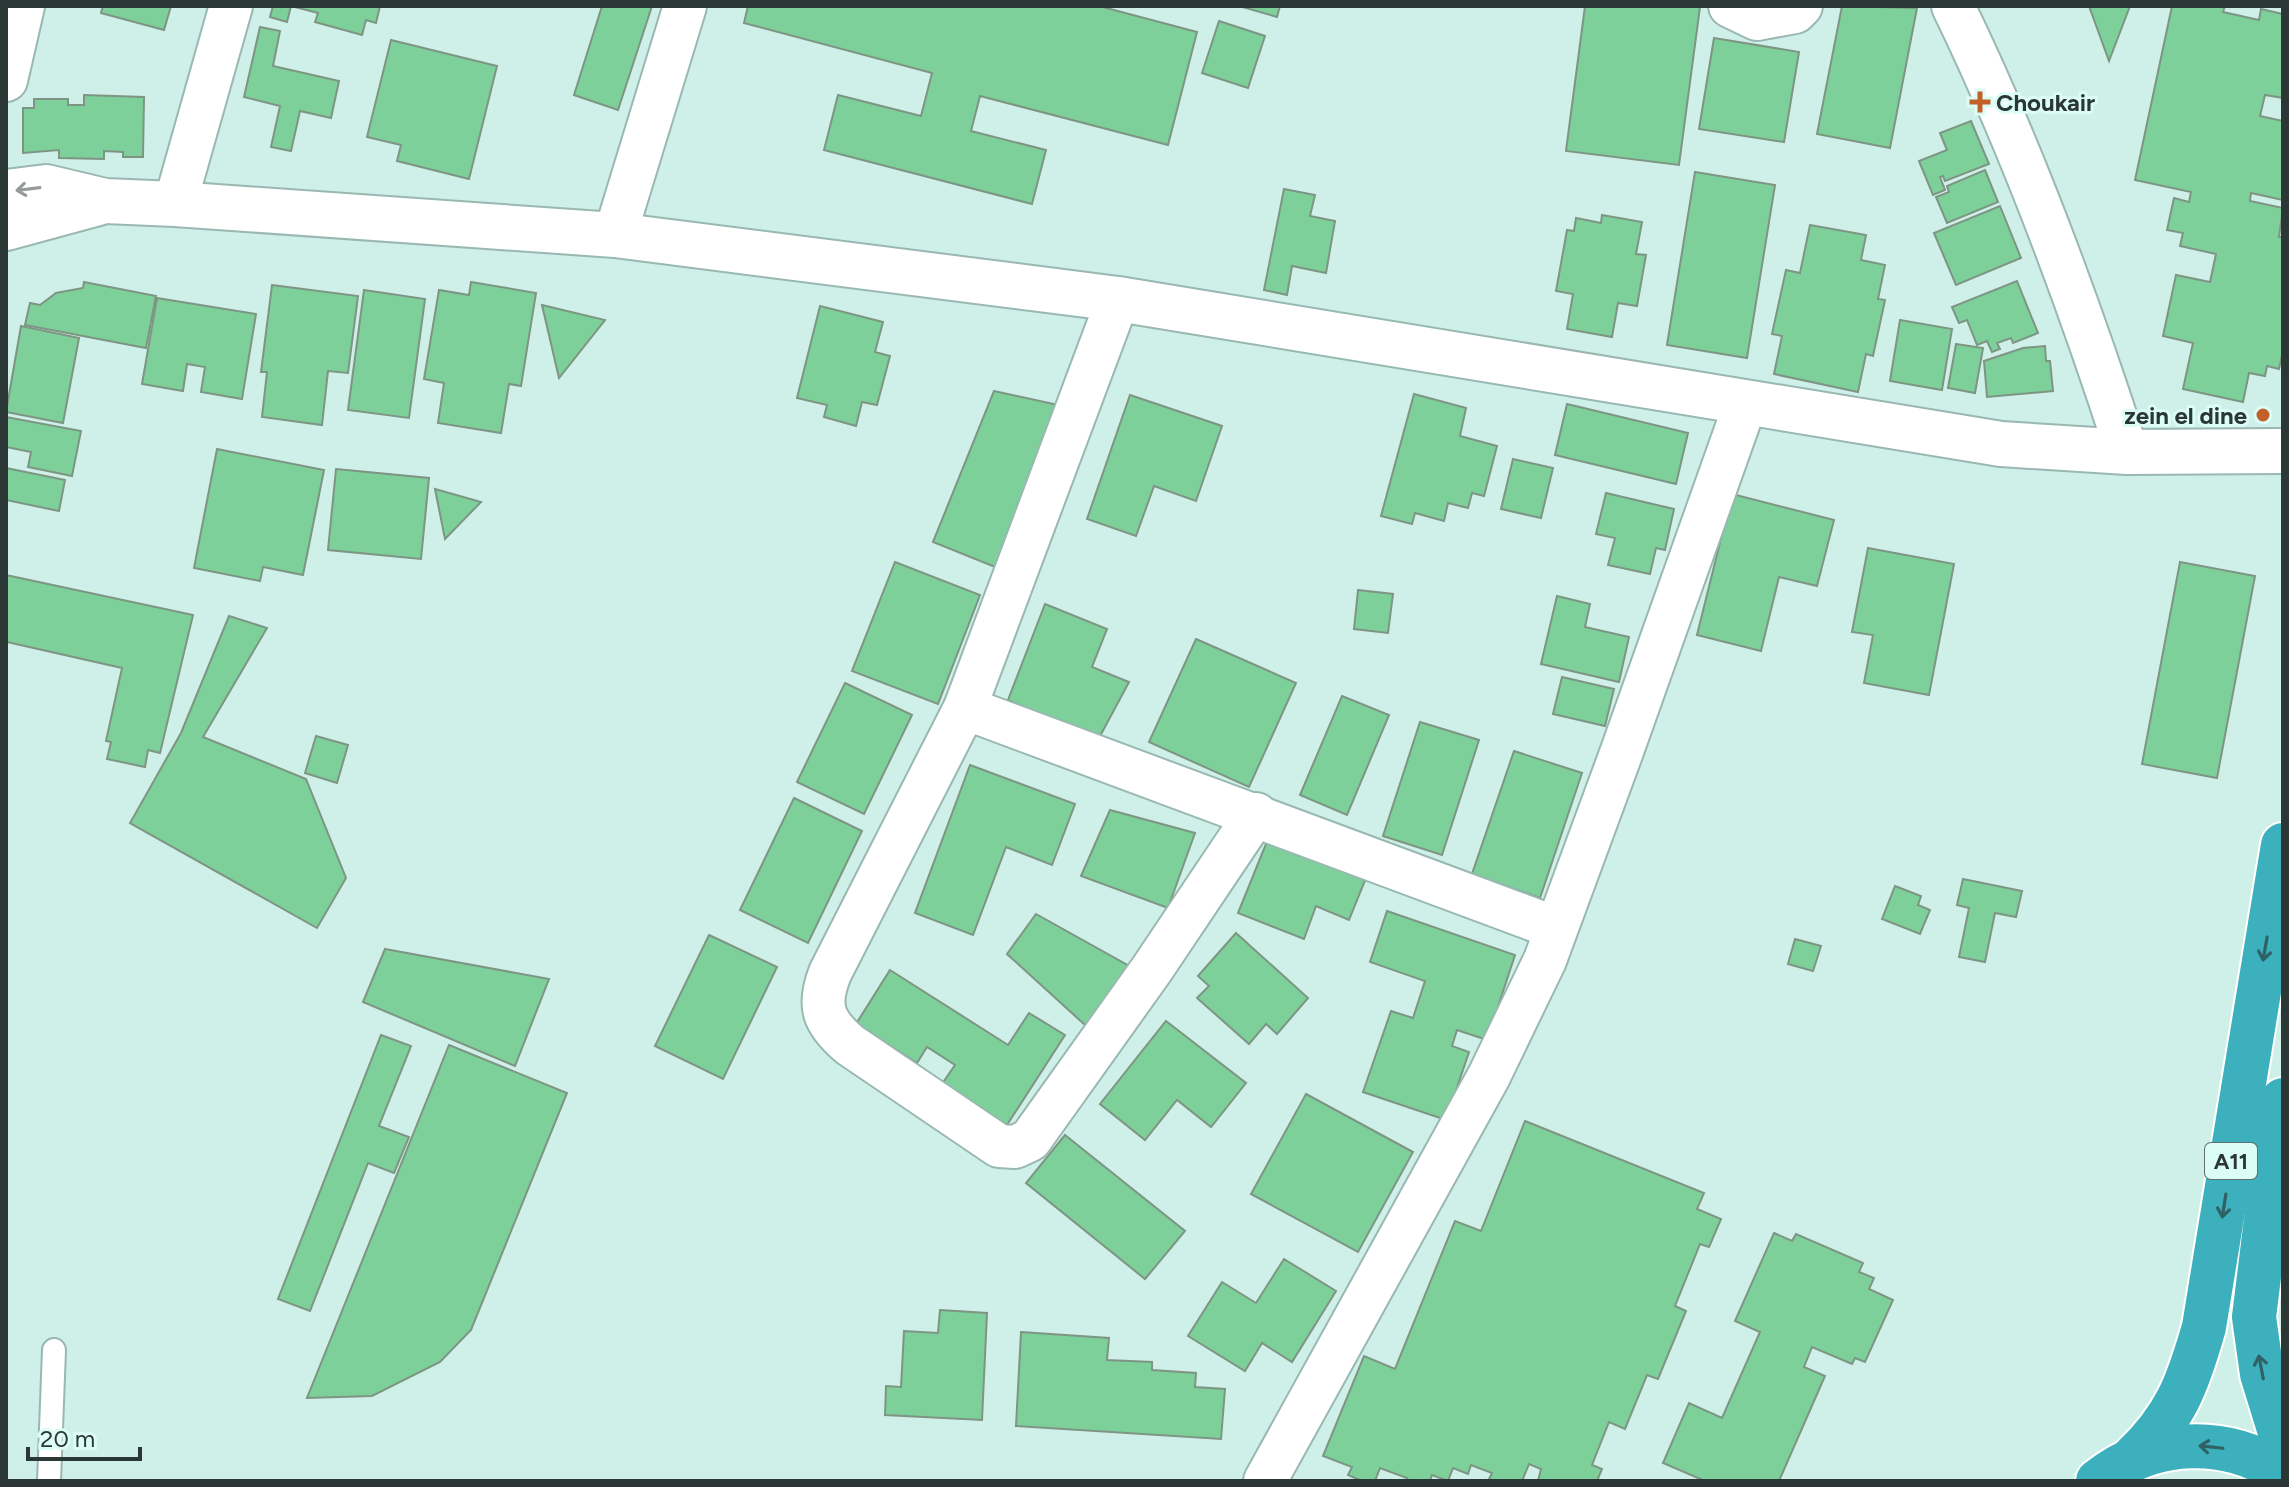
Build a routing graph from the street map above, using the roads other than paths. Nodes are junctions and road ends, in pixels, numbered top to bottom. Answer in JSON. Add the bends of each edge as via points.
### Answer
{"nodes":[{"id":1,"x":23,"y":6,"type":"edge"},
{"id":2,"x":231,"y":6,"type":"edge"},
{"id":3,"x":685,"y":6,"type":"edge"},
{"id":4,"x":1730,"y":6,"type":"edge"},
{"id":5,"x":1801,"y":6,"type":"edge"},
{"id":6,"x":1953,"y":6,"type":"edge"},
{"id":7,"x":6,"y":80,"type":"edge"},
{"id":8,"x":6,"y":192,"type":"edge"},
{"id":9,"x":105,"y":201,"type":"junction"},
{"id":10,"x":175,"y":204,"type":"junction"},
{"id":11,"x":6,"y":228,"type":"edge"},
{"id":12,"x":615,"y":235,"type":"junction"},
{"id":13,"x":1118,"y":299,"type":"junction"},
{"id":14,"x":1746,"y":402,"type":"junction"},
{"id":15,"x":2283,"y":451,"type":"edge"},
{"id":16,"x":2127,"y":452,"type":"junction"},
{"id":17,"x":965,"y":708,"type":"junction"},
{"id":18,"x":1256,"y":814,"type":"junction"},
{"id":19,"x":2283,"y":845,"type":"edge"},
{"id":20,"x":1556,"y":928,"type":"junction"},
{"id":21,"x":2283,"y":1100,"type":"edge"},
{"id":22,"x":54,"y":1350,"type":"dead end"},
{"id":23,"x":2283,"y":1442,"type":"edge"},
{"id":24,"x":2116,"y":1470,"type":"edge"},
{"id":25,"x":2283,"y":1474,"type":"edge"},
{"id":26,"x":49,"y":1481,"type":"edge"},
{"id":27,"x":1265,"y":1481,"type":"edge"}],
"edges":[{"from":1,"to":7,"type":"street"},
{"from":2,"to":10,"type":"street"},
{"from":3,"to":12,"type":"street"},
{"from":4,"to":5,"type":"street","via":[[1757,19],[1795,12]]},
{"from":6,"to":16,"type":"street","via":[[2072,285]]},
{"from":9,"to":8,"type":"street","one_way":true,"via":[[46,187]]},
{"from":9,"to":10,"type":"street"},
{"from":9,"to":11,"type":"street"},
{"from":10,"to":12,"type":"street"},
{"from":12,"to":13,"type":"street"},
{"from":13,"to":14,"type":"street"},
{"from":13,"to":17,"type":"street"},
{"from":14,"to":16,"type":"street","via":[[2001,444]]},
{"from":14,"to":20,"type":"street"},
{"from":15,"to":16,"type":"street"},
{"from":17,"to":18,"type":"street"},
{"from":17,"to":18,"type":"street","via":[[830,973],[823,992],[824,1013],[850,1045],[999,1146],[1015,1147],[1030,1140]]},
{"from":18,"to":20,"type":"street"},
{"from":19,"to":24,"type":"highway","number":"A11","one_way":true,"via":[[2204,1327],[2172,1415]]},
{"from":20,"to":27,"type":"street","via":[[1489,1076]]},
{"from":23,"to":21,"type":"highway","number":"A11","one_way":true,"via":[[2262,1374],[2254,1317]]},
{"from":22,"to":26,"type":"lane"},
{"from":25,"to":24,"type":"highway","number":"A11","one_way":true,"via":[[2245,1454],[2189,1445],[2160,1449]]}]}
